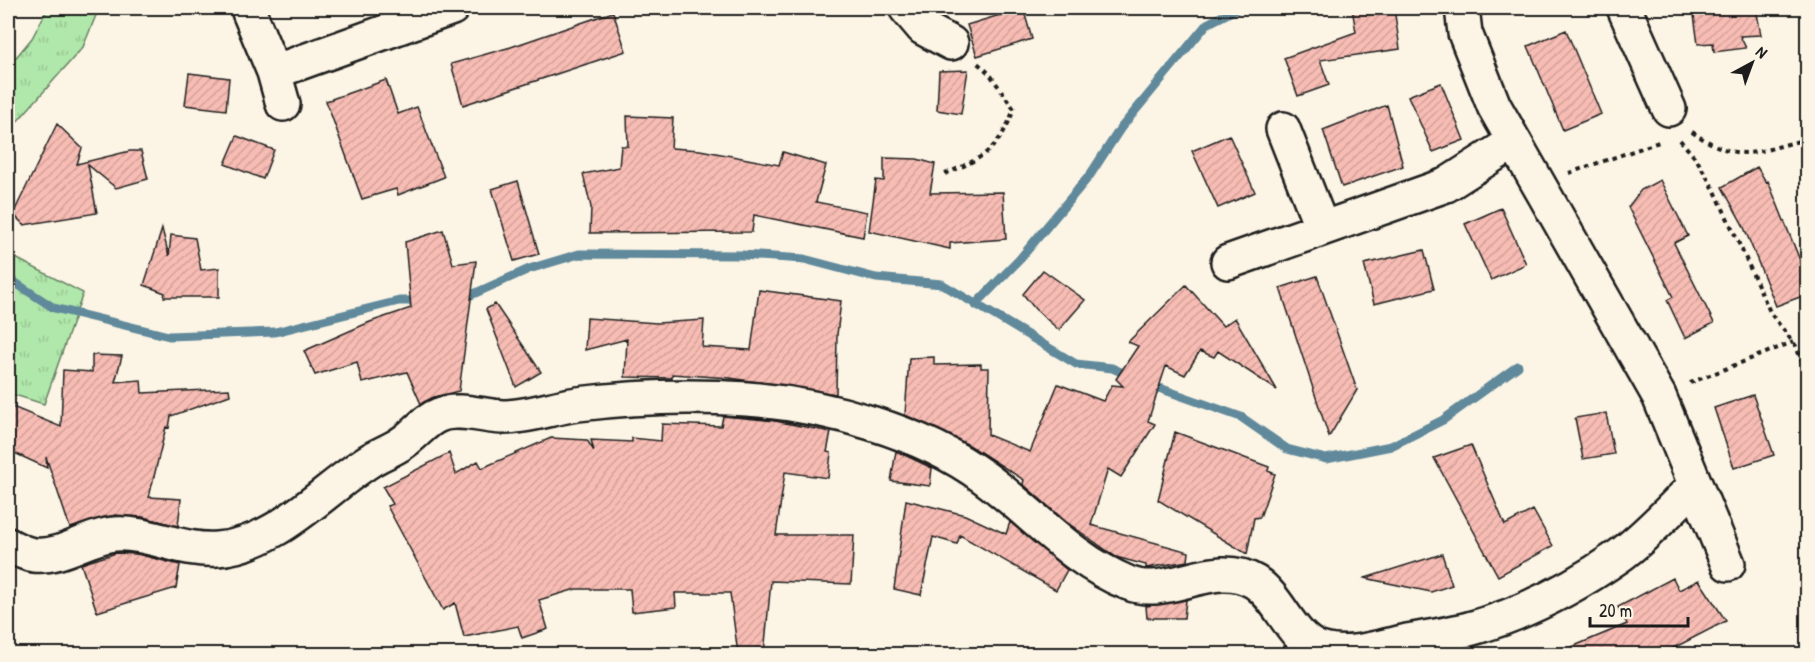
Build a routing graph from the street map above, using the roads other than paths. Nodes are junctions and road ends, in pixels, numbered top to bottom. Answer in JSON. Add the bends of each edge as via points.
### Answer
{"nodes":[{"id":1,"x":452,"y":8,"type":"edge"},
{"id":2,"x":906,"y":8,"type":"edge"},
{"id":3,"x":1462,"y":8,"type":"edge"},
{"id":4,"x":1624,"y":8,"type":"edge"},
{"id":5,"x":249,"y":12,"type":"dead end"},
{"id":6,"x":951,"y":43,"type":"road end"},
{"id":7,"x":274,"y":72,"type":"junction"},
{"id":8,"x":283,"y":104,"type":"dead end"},
{"id":9,"x":1669,"y":109,"type":"road end"},
{"id":10,"x":1282,"y":129,"type":"dead end"},
{"id":11,"x":1512,"y":143,"type":"junction"},
{"id":12,"x":1322,"y":228,"type":"junction"},
{"id":13,"x":1228,"y":262,"type":"dead end"},
{"id":14,"x":1695,"y":486,"type":"junction"},
{"id":15,"x":8,"y":545,"type":"edge"},
{"id":16,"x":1728,"y":564,"type":"dead end"}],
"edges":[{"from":1,"to":7,"type":"street"},
{"from":2,"to":6,"type":"street","via":[[923,28]]},
{"from":3,"to":11,"type":"street","via":[[1465,33]]},
{"from":4,"to":9,"type":"street"},
{"from":5,"to":7,"type":"street"},
{"from":7,"to":8,"type":"street"},
{"from":10,"to":12,"type":"street"},
{"from":11,"to":12,"type":"street","via":[[1446,185]]},
{"from":11,"to":14,"type":"street","via":[[1659,396]]},
{"from":12,"to":13,"type":"street"},
{"from":14,"to":15,"type":"street","via":[[1622,554],[1546,600],[1475,628],[1351,653],[1317,648],[1297,632],[1272,597],[1254,581],[1235,575],[1202,575],[1153,588],[1132,585],[1095,566],[1035,522],[987,479],[941,449],[839,414],[748,399],[626,399],[506,417],[447,412],[368,462],[314,504],[278,526],[229,547],[212,550],[123,533],[42,555]]},
{"from":14,"to":16,"type":"street"}]}
